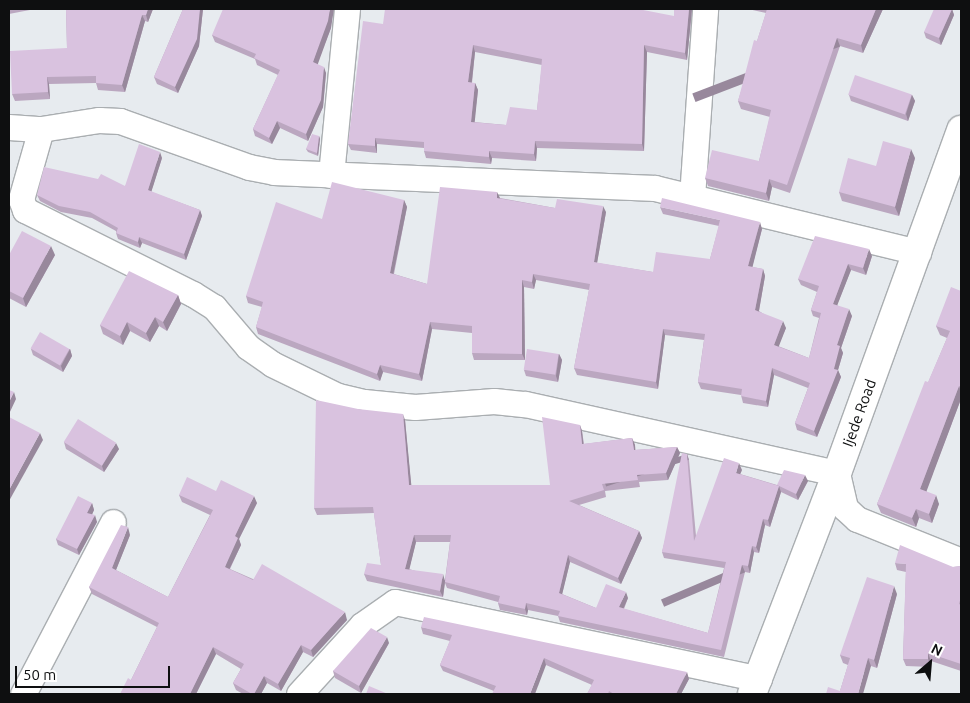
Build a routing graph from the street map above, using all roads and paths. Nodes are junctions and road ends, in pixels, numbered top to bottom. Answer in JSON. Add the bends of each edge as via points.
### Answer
{"nodes":[{"id":1,"x":346,"y":9,"type":"edge"},
{"id":2,"x":705,"y":9,"type":"edge"},
{"id":3,"x":9,"y":127,"type":"edge"},
{"id":4,"x":41,"y":129,"type":"junction"},
{"id":5,"x":961,"y":130,"type":"edge"},
{"id":6,"x":331,"y":175,"type":"junction"},
{"id":7,"x":692,"y":197,"type":"junction"},
{"id":8,"x":918,"y":252,"type":"junction"},
{"id":9,"x":837,"y":473,"type":"junction"},
{"id":10,"x":113,"y":522,"type":"dead end"},
{"id":11,"x":961,"y":561,"type":"edge"},
{"id":12,"x":755,"y":687,"type":"edge"},
{"id":13,"x":23,"y":694,"type":"edge"},
{"id":14,"x":299,"y":694,"type":"edge"}],
"edges":[{"from":1,"to":6,"type":"street"},
{"from":2,"to":7,"type":"street"},
{"from":3,"to":4,"type":"street"},
{"from":4,"to":6,"type":"street","via":[[99,120],[120,121],[249,167]]},
{"from":4,"to":9,"type":"street","via":[[21,199],[25,210],[193,294],[214,307],[248,347],[272,364],[338,396],[364,402],[415,406],[494,401],[525,404]]},
{"from":5,"to":8,"type":"main road","name":"Ijede Road"},
{"from":6,"to":7,"type":"street","via":[[568,186],[624,185]]},
{"from":7,"to":8,"type":"street"},
{"from":8,"to":9,"type":"main road","name":"Ijede Road"},
{"from":9,"to":11,"type":"street","via":[[845,508],[857,519]]},
{"from":9,"to":12,"type":"main road","name":"Ijede Road"},
{"from":10,"to":13,"type":"street"},
{"from":12,"to":14,"type":"street","via":[[395,602],[362,625]]}]}
